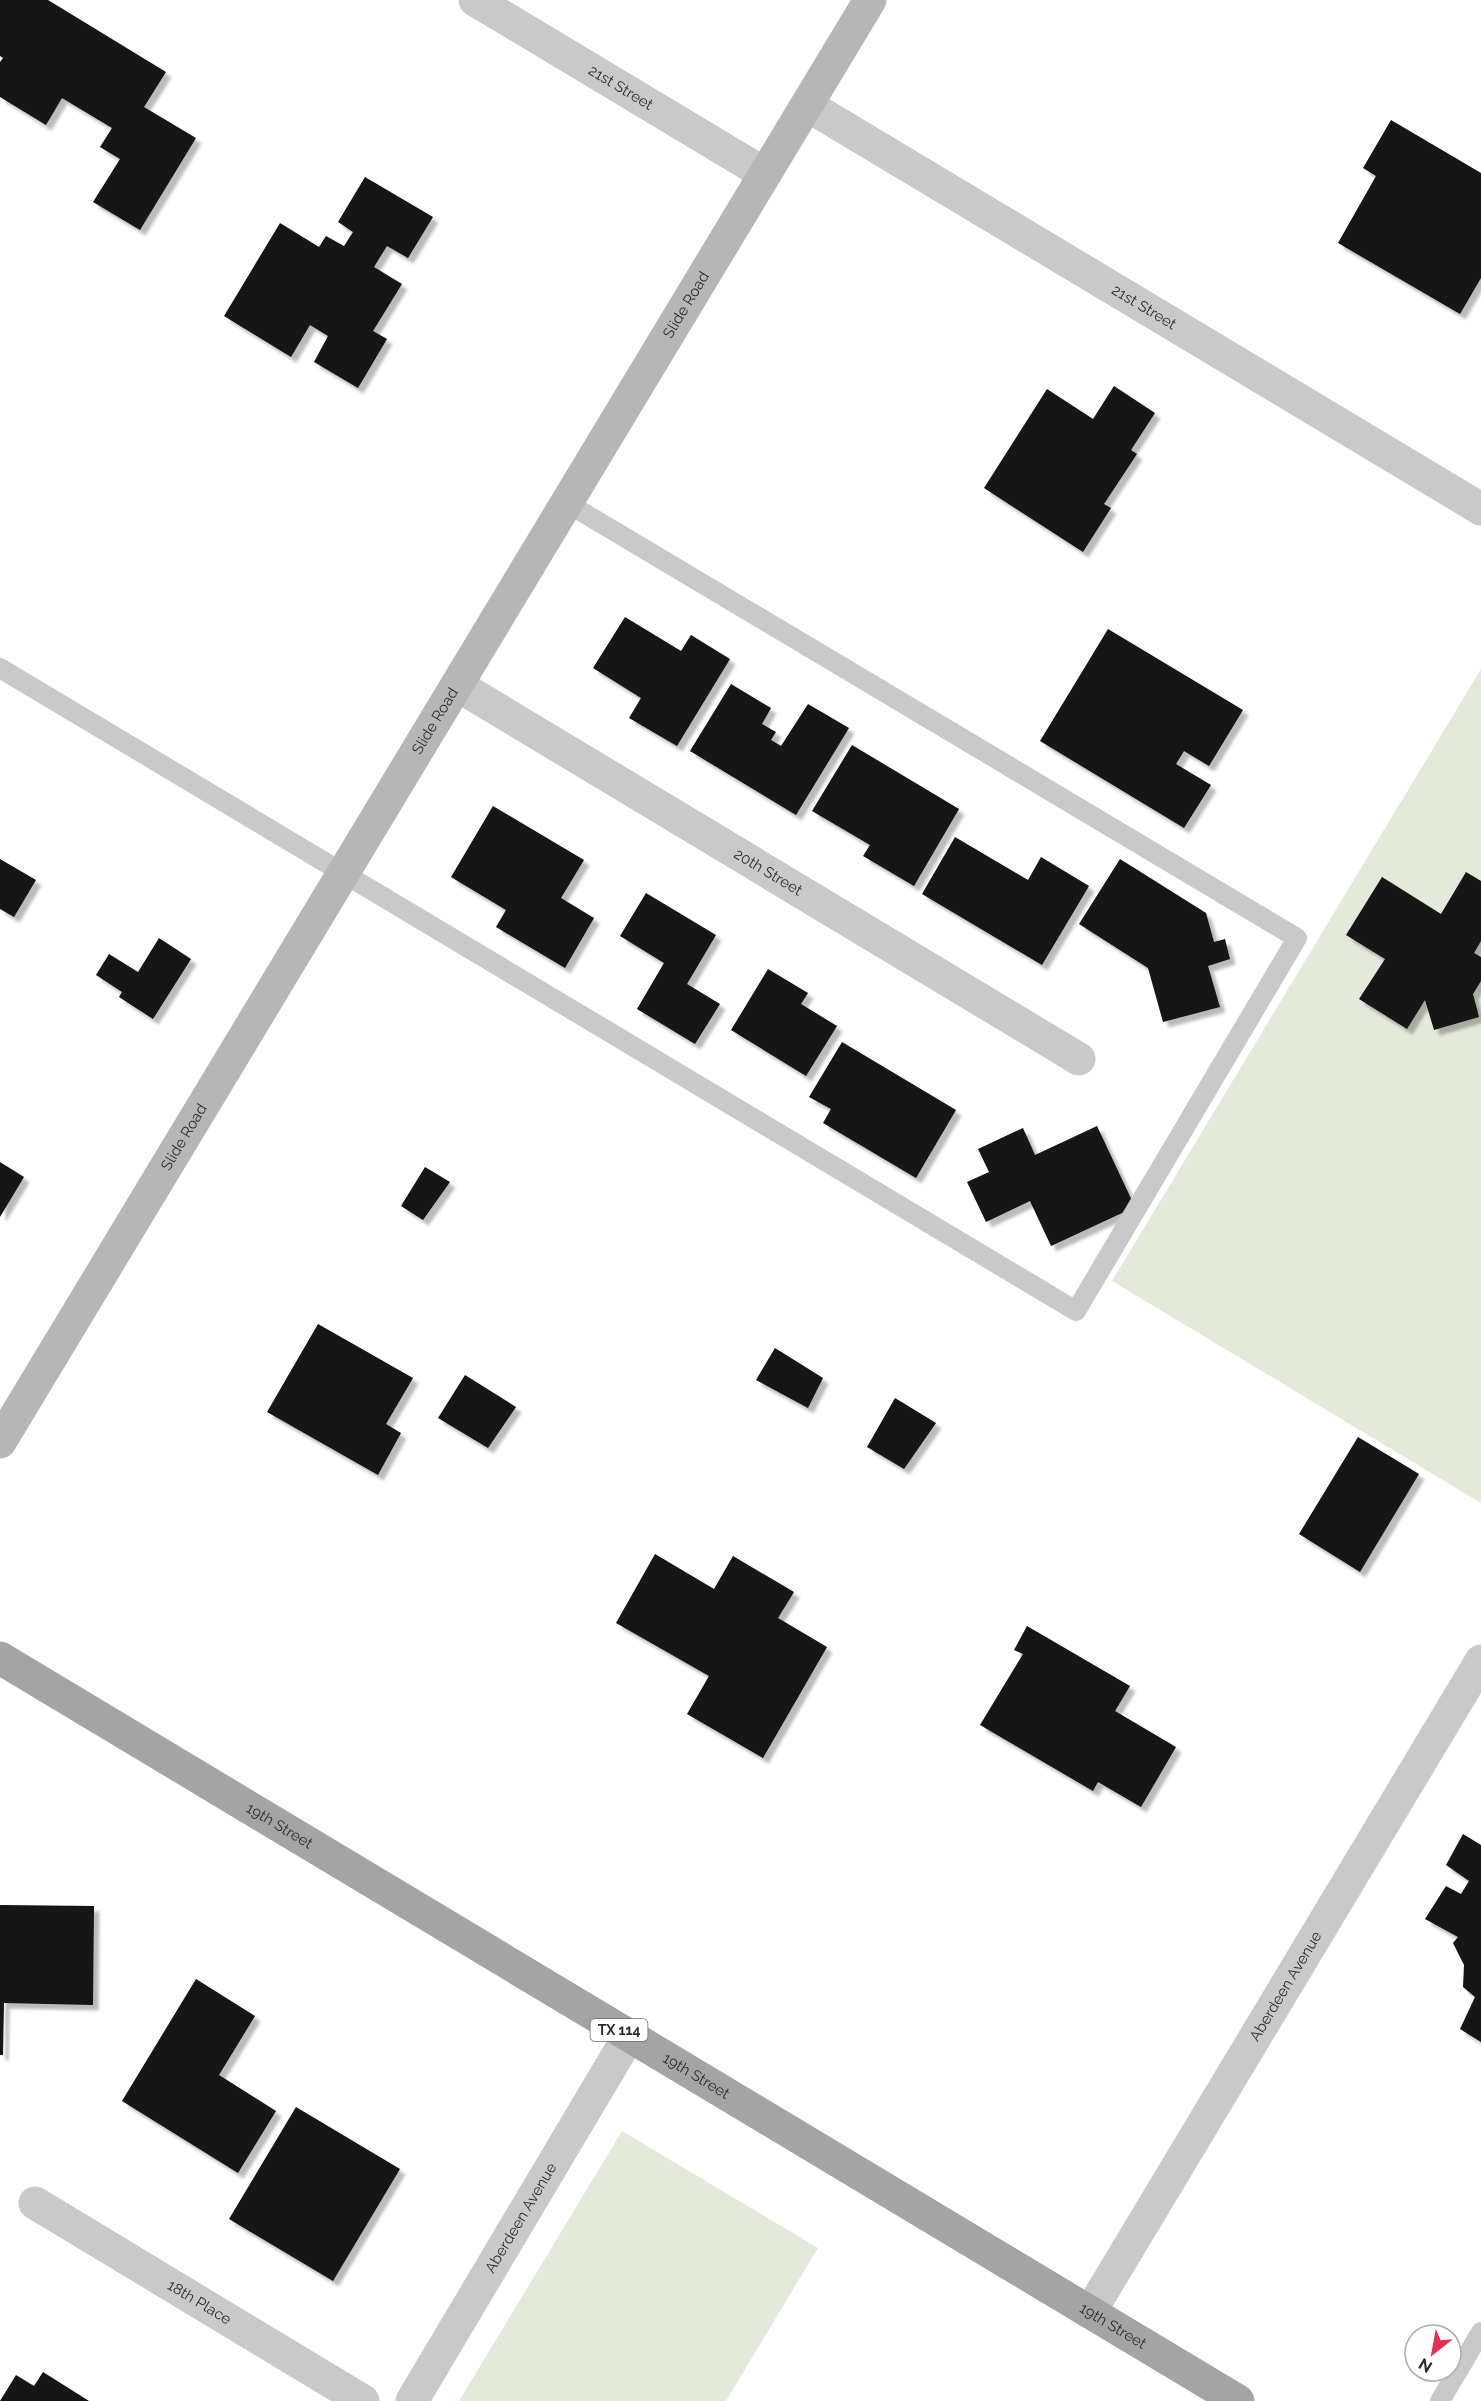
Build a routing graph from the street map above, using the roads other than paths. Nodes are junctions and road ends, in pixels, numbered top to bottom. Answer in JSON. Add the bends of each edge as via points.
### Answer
{"nodes":[{"id":1,"x":476,"y":0,"type":"edge"},
{"id":2,"x":870,"y":0,"type":"edge"},
{"id":3,"x":807,"y":105,"type":"junction"},
{"id":4,"x":765,"y":174,"type":"junction"},
{"id":5,"x":567,"y":503,"type":"junction"},
{"id":6,"x":1481,"y":509,"type":"edge"},
{"id":7,"x":0,"y":668,"type":"edge"},
{"id":8,"x":457,"y":685,"type":"junction"},
{"id":9,"x":343,"y":874,"type":"junction"},
{"id":10,"x":1078,"y":1059,"type":"dead end"},
{"id":11,"x":0,"y":1442,"type":"edge"},
{"id":12,"x":0,"y":1658,"type":"edge"},
{"id":13,"x":1481,"y":1661,"type":"edge"},
{"id":14,"x":629,"y":2036,"type":"junction"},
{"id":15,"x":34,"y":2203,"type":"dead end"},
{"id":16,"x":1090,"y":2312,"type":"junction"},
{"id":17,"x":1481,"y":2332,"type":"edge"},
{"id":18,"x":363,"y":2401,"type":"edge"},
{"id":19,"x":412,"y":2401,"type":"edge"},
{"id":20,"x":1238,"y":2401,"type":"edge"},
{"id":21,"x":1440,"y":2401,"type":"edge"}],
"edges":[{"from":1,"to":4,"type":"street","name":"21st Street"},
{"from":2,"to":3,"type":"main road","name":"Slide Road"},
{"from":3,"to":4,"type":"main road","name":"Slide Road"},
{"from":3,"to":6,"type":"street","name":"21st Street"},
{"from":4,"to":5,"type":"main road","name":"Slide Road"},
{"from":5,"to":8,"type":"main road","name":"Slide Road"},
{"from":5,"to":9,"type":"lane","via":[[1297,938],[1076,1311]]},
{"from":7,"to":9,"type":"lane"},
{"from":8,"to":9,"type":"main road","name":"Slide Road"},
{"from":8,"to":10,"type":"street","name":"20th Street"},
{"from":9,"to":11,"type":"main road","name":"Slide Road"},
{"from":12,"to":14,"type":"main road","name":"19th Street","number":"TX 114"},
{"from":13,"to":16,"type":"street","name":"Aberdeen Avenue"},
{"from":14,"to":16,"type":"main road","name":"19th Street","number":"TX 114"},
{"from":14,"to":19,"type":"street","name":"Aberdeen Avenue"},
{"from":15,"to":18,"type":"street","name":"18th Place"},
{"from":16,"to":20,"type":"main road","name":"19th Street","number":"TX 114"},
{"from":17,"to":21,"type":"lane"}]}
